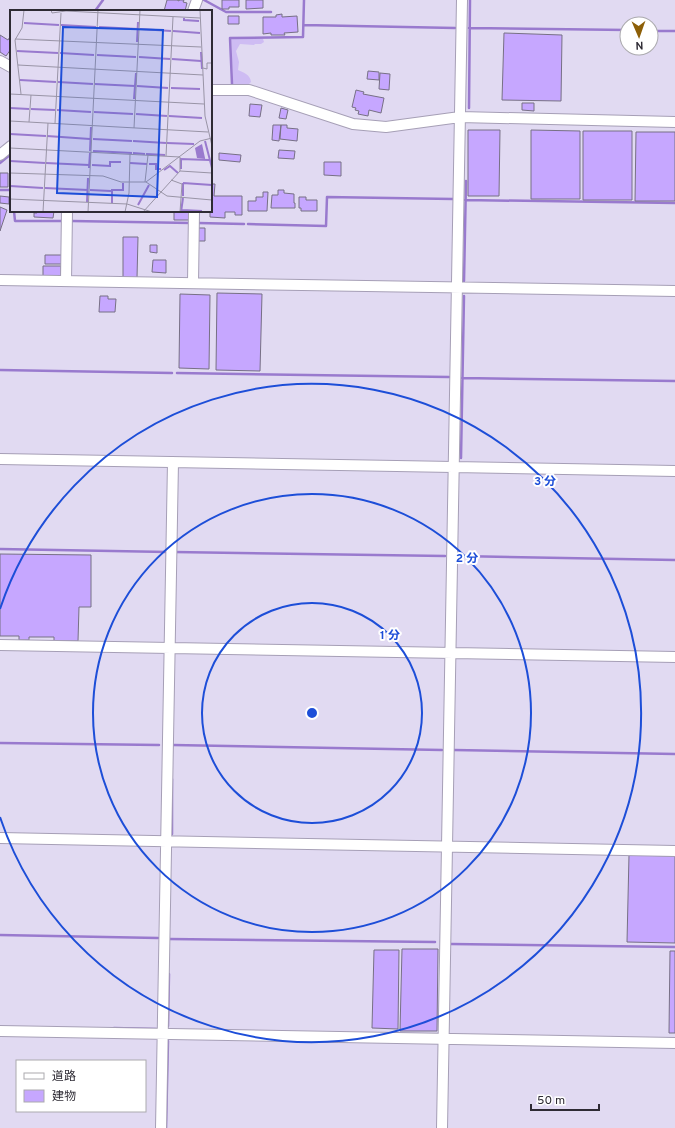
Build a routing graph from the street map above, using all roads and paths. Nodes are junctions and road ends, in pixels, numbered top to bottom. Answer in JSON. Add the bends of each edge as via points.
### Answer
{"nodes":[{"id":1,"x":197,"y":0,"type":"edge"},
{"id":2,"x":462,"y":0,"type":"edge"},
{"id":3,"x":193,"y":10,"type":"edge"},
{"id":4,"x":0,"y":61,"type":"edge"},
{"id":5,"x":10,"y":66,"type":"edge"},
{"id":6,"x":212,"y":90,"type":"edge"},
{"id":7,"x":460,"y":117,"type":"junction"},
{"id":8,"x":675,"y":122,"type":"edge"},
{"id":9,"x":10,"y":147,"type":"edge"},
{"id":10,"x":0,"y":155,"type":"edge"},
{"id":11,"x":67,"y":212,"type":"edge"},
{"id":12,"x":194,"y":212,"type":"edge"},
{"id":13,"x":0,"y":280,"type":"edge"},
{"id":14,"x":66,"y":281,"type":"junction"},
{"id":15,"x":193,"y":283,"type":"junction"},
{"id":16,"x":457,"y":287,"type":"junction"},
{"id":17,"x":675,"y":291,"type":"edge"},
{"id":18,"x":0,"y":459,"type":"edge"},
{"id":19,"x":173,"y":462,"type":"junction"},
{"id":20,"x":454,"y":467,"type":"junction"},
{"id":21,"x":675,"y":471,"type":"edge"},
{"id":22,"x":0,"y":645,"type":"edge"},
{"id":23,"x":169,"y":649,"type":"junction"},
{"id":24,"x":450,"y":653,"type":"junction"},
{"id":25,"x":675,"y":657,"type":"edge"},
{"id":26,"x":0,"y":838,"type":"edge"},
{"id":27,"x":166,"y":842,"type":"junction"},
{"id":28,"x":447,"y":846,"type":"junction"},
{"id":29,"x":675,"y":851,"type":"edge"},
{"id":30,"x":0,"y":1031,"type":"edge"},
{"id":31,"x":162,"y":1034,"type":"junction"},
{"id":32,"x":444,"y":1039,"type":"junction"},
{"id":33,"x":675,"y":1043,"type":"edge"},
{"id":34,"x":161,"y":1128,"type":"edge"},
{"id":35,"x":442,"y":1128,"type":"edge"}],
"edges":[{"from":1,"to":3,"type":"street"},
{"from":2,"to":7,"type":"street"},
{"from":4,"to":5,"type":"street"},
{"from":6,"to":7,"type":"street","via":[[249,90],[353,124],[369,126],[386,127]]},
{"from":7,"to":8,"type":"street"},
{"from":7,"to":16,"type":"street"},
{"from":9,"to":10,"type":"street"},
{"from":11,"to":14,"type":"street"},
{"from":12,"to":15,"type":"street"},
{"from":13,"to":14,"type":"street"},
{"from":14,"to":15,"type":"street"},
{"from":15,"to":16,"type":"street"},
{"from":16,"to":17,"type":"street"},
{"from":16,"to":20,"type":"street"},
{"from":18,"to":19,"type":"street"},
{"from":19,"to":20,"type":"street"},
{"from":19,"to":23,"type":"street"},
{"from":20,"to":21,"type":"street"},
{"from":20,"to":24,"type":"street"},
{"from":22,"to":23,"type":"street"},
{"from":23,"to":24,"type":"street"},
{"from":23,"to":27,"type":"street"},
{"from":24,"to":25,"type":"street"},
{"from":24,"to":28,"type":"street"},
{"from":26,"to":27,"type":"street"},
{"from":27,"to":28,"type":"street"},
{"from":27,"to":31,"type":"street"},
{"from":28,"to":29,"type":"street"},
{"from":28,"to":32,"type":"street"},
{"from":30,"to":31,"type":"street"},
{"from":31,"to":32,"type":"street"},
{"from":31,"to":34,"type":"street"},
{"from":32,"to":33,"type":"street"},
{"from":32,"to":35,"type":"street"}]}
